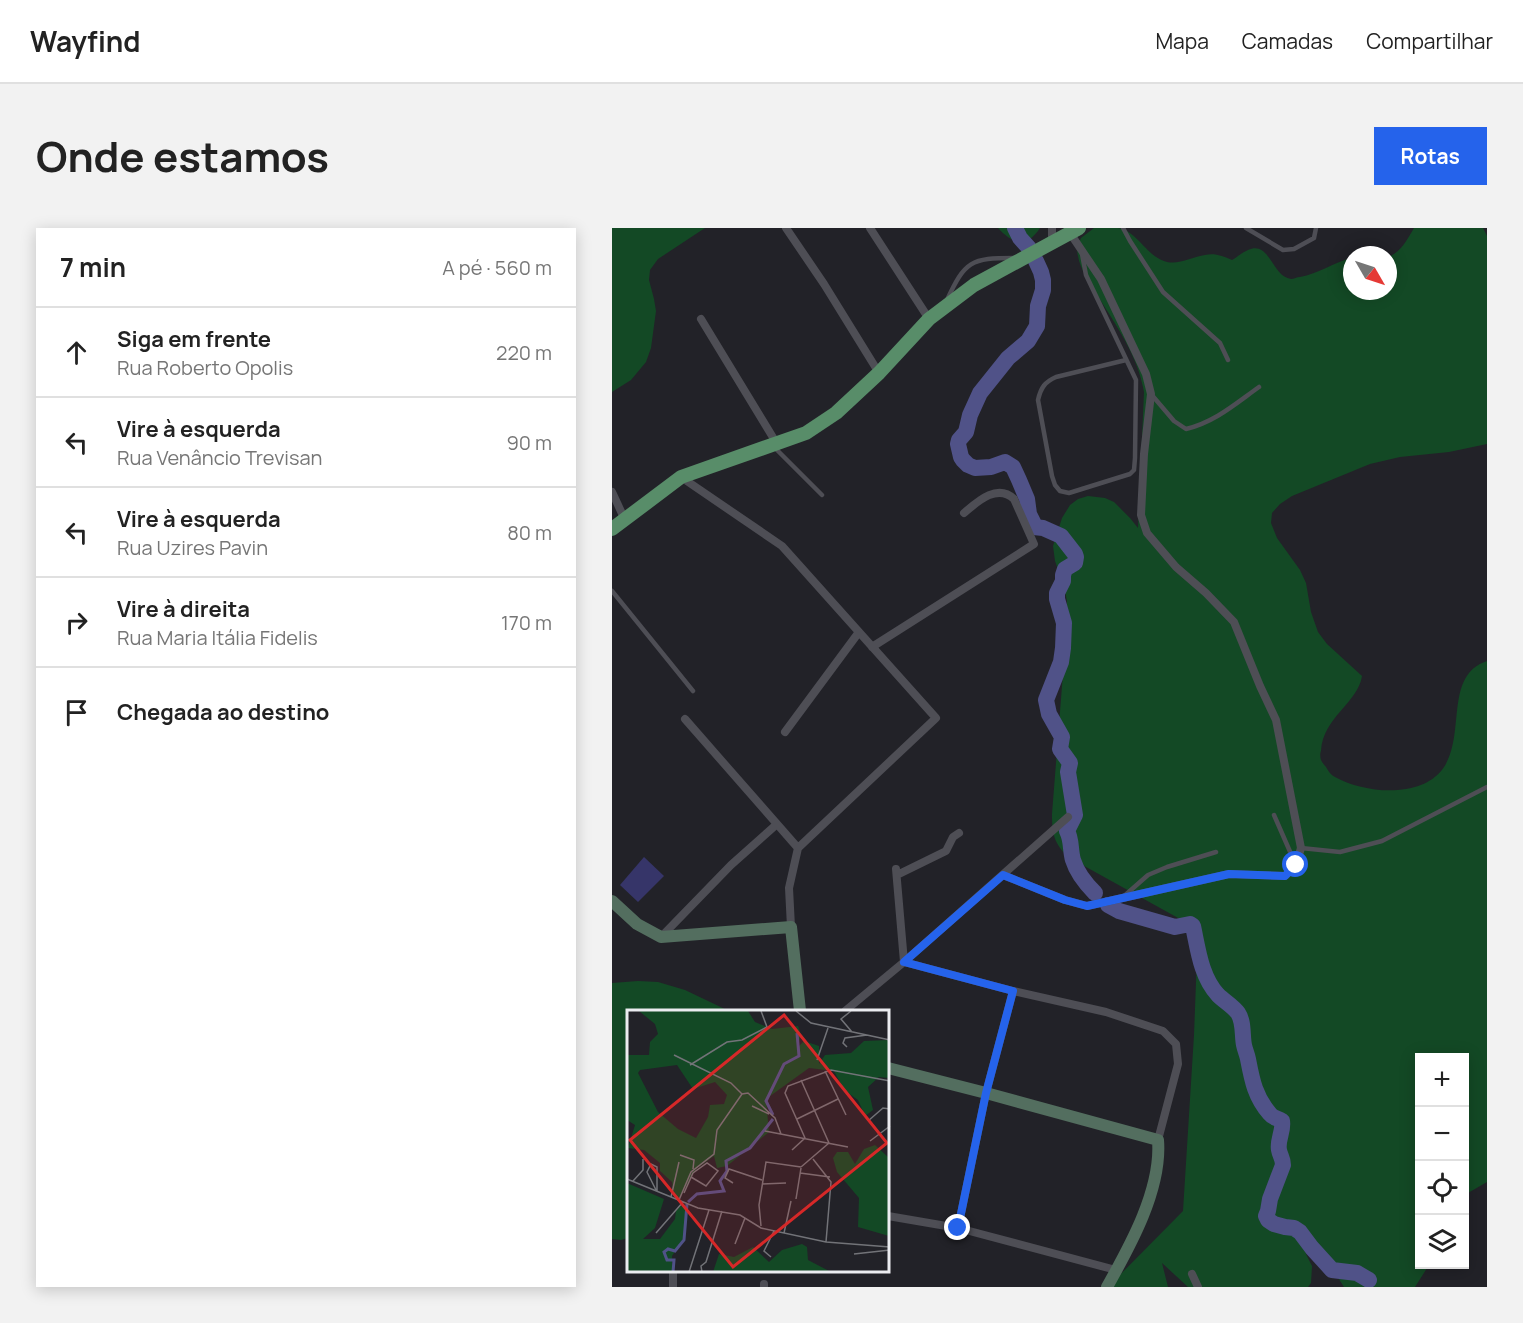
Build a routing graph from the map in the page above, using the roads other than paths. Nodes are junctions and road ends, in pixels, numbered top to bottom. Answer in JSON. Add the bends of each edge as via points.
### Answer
{"nodes":[{"id":1,"x":786,"y":228,"type":"edge"},
{"id":2,"x":870,"y":228,"type":"edge"},
{"id":3,"x":1123,"y":228,"type":"edge"},
{"id":4,"x":1246,"y":228,"type":"edge"},
{"id":5,"x":1317,"y":228,"type":"edge"},
{"id":6,"x":1075,"y":230,"type":"edge"},
{"id":7,"x":1052,"y":235,"type":"edge"},
{"id":8,"x":1081,"y":248,"type":"junction"},
{"id":9,"x":1023,"y":258,"type":"junction"},
{"id":10,"x":944,"y":308,"type":"junction"},
{"id":11,"x":701,"y":319,"type":"dead end"},
{"id":12,"x":929,"y":319,"type":"junction"},
{"id":13,"x":1126,"y":360,"type":"junction"},
{"id":14,"x":1228,"y":360,"type":"dead end"},
{"id":15,"x":879,"y":373,"type":"junction"},
{"id":16,"x":1258,"y":387,"type":"dead end"},
{"id":17,"x":1151,"y":394,"type":"junction"},
{"id":18,"x":775,"y":444,"type":"junction"},
{"id":19,"x":681,"y":477,"type":"junction"},
{"id":20,"x":612,"y":492,"type":"edge"},
{"id":21,"x":822,"y":495,"type":"dead end"},
{"id":22,"x":964,"y":513,"type":"dead end"},
{"id":23,"x":625,"y":520,"type":"junction"},
{"id":24,"x":612,"y":530,"type":"edge"},
{"id":25,"x":612,"y":591,"type":"edge"},
{"id":26,"x":859,"y":632,"type":"junction"},
{"id":27,"x":872,"y":647,"type":"junction"},
{"id":28,"x":693,"y":691,"type":"dead end"},
{"id":29,"x":685,"y":719,"type":"dead end"},
{"id":30,"x":785,"y":732,"type":"dead end"},
{"id":31,"x":1487,"y":787,"type":"edge"},
{"id":32,"x":1274,"y":815,"type":"dead end"},
{"id":33,"x":1068,"y":817,"type":"dead end"},
{"id":34,"x":777,"y":824,"type":"junction"},
{"id":35,"x":959,"y":832,"type":"dead end"},
{"id":36,"x":798,"y":848,"type":"junction"},
{"id":37,"x":1302,"y":848,"type":"junction"},
{"id":38,"x":1216,"y":852,"type":"dead end"},
{"id":39,"x":1296,"y":865,"type":"junction"},
{"id":40,"x":1003,"y":875,"type":"junction"},
{"id":41,"x":1121,"y":898,"type":"junction"},
{"id":42,"x":612,"y":901,"type":"edge"},
{"id":43,"x":791,"y":927,"type":"junction"},
{"id":44,"x":661,"y":937,"type":"junction"},
{"id":45,"x":904,"y":962,"type":"junction"},
{"id":46,"x":1013,"y":991,"type":"junction"},
{"id":47,"x":800,"y":1010,"type":"edge"},
{"id":48,"x":846,"y":1010,"type":"edge"},
{"id":49,"x":890,"y":1069,"type":"edge"},
{"id":50,"x":986,"y":1093,"type":"junction"},
{"id":51,"x":1158,"y":1140,"type":"junction"},
{"id":52,"x":890,"y":1216,"type":"edge"},
{"id":53,"x":958,"y":1228,"type":"junction"},
{"id":54,"x":1116,"y":1270,"type":"junction"},
{"id":55,"x":1192,"y":1274,"type":"dead end"},
{"id":56,"x":1107,"y":1287,"type":"edge"},
{"id":57,"x":1198,"y":1287,"type":"edge"}],
"edges":[{"from":1,"to":15,"type":"street"},
{"from":2,"to":12,"type":"street"},
{"from":3,"to":14,"type":"lane","via":[[1163,292],[1220,343]]},
{"from":4,"to":5,"type":"lane","via":[[1283,250],[1294,249],[1314,237]]},
{"from":6,"to":7,"type":"main road"},
{"from":6,"to":8,"type":"street"},
{"from":7,"to":9,"type":"main road"},
{"from":8,"to":13,"type":"lane","via":[[1086,275]]},
{"from":8,"to":17,"type":"street","via":[[1131,341]]},
{"from":9,"to":10,"type":"main road","via":[[974,285]]},
{"from":9,"to":10,"type":"lane","via":[[992,258],[965,268]]},
{"from":10,"to":12,"type":"main road"},
{"from":11,"to":18,"type":"street"},
{"from":12,"to":15,"type":"main road"},
{"from":13,"to":13,"type":"lane","via":[[1136,380],[1134,470],[1080,490],[1060,491],[1052,476],[1038,400],[1040,390],[1056,377]]},
{"from":15,"to":18,"type":"main road","via":[[836,413],[806,434]]},
{"from":16,"to":17,"type":"lane","via":[[1220,415],[1186,429]]},
{"from":17,"to":37,"type":"street","via":[[1141,515],[1147,533],[1176,567],[1234,622],[1276,720]]},
{"from":18,"to":19,"type":"main road"},
{"from":18,"to":21,"type":"lane"},
{"from":19,"to":23,"type":"main road"},
{"from":19,"to":26,"type":"street","via":[[782,546]]},
{"from":20,"to":23,"type":"street"},
{"from":22,"to":27,"type":"street","via":[[982,498],[998,492],[1008,494],[1014,499],[1034,544]]},
{"from":23,"to":24,"type":"main road"},
{"from":25,"to":28,"type":"lane"},
{"from":26,"to":27,"type":"street"},
{"from":26,"to":30,"type":"street"},
{"from":27,"to":36,"type":"street","via":[[936,718]]},
{"from":29,"to":34,"type":"street"},
{"from":31,"to":37,"type":"lane","via":[[1382,841],[1340,852]]},
{"from":32,"to":39,"type":"lane"},
{"from":33,"to":40,"type":"street"},
{"from":34,"to":36,"type":"street"},
{"from":34,"to":44,"type":"street","via":[[730,865]]},
{"from":35,"to":45,"type":"street","via":[[946,851],[897,872]]},
{"from":36,"to":43,"type":"street","via":[[789,888]]},
{"from":37,"to":39,"type":"street"},
{"from":38,"to":41,"type":"lane","via":[[1148,875]]},
{"from":39,"to":41,"type":"street","via":[[1285,876],[1229,874]]},
{"from":40,"to":41,"type":"street","via":[[1087,906]]},
{"from":40,"to":45,"type":"street"},
{"from":42,"to":44,"type":"street","via":[[637,924]]},
{"from":43,"to":44,"type":"street"},
{"from":43,"to":47,"type":"street"},
{"from":45,"to":46,"type":"street"},
{"from":45,"to":48,"type":"street"},
{"from":46,"to":50,"type":"street"},
{"from":46,"to":51,"type":"street","via":[[1106,1012],[1163,1030],[1176,1044],[1178,1064]]},
{"from":49,"to":50,"type":"street"},
{"from":50,"to":51,"type":"street"},
{"from":50,"to":53,"type":"street"},
{"from":51,"to":54,"type":"street","via":[[1155,1177],[1142,1218]]},
{"from":52,"to":53,"type":"street"},
{"from":53,"to":54,"type":"street"},
{"from":54,"to":56,"type":"street"},
{"from":55,"to":57,"type":"street"}]}
